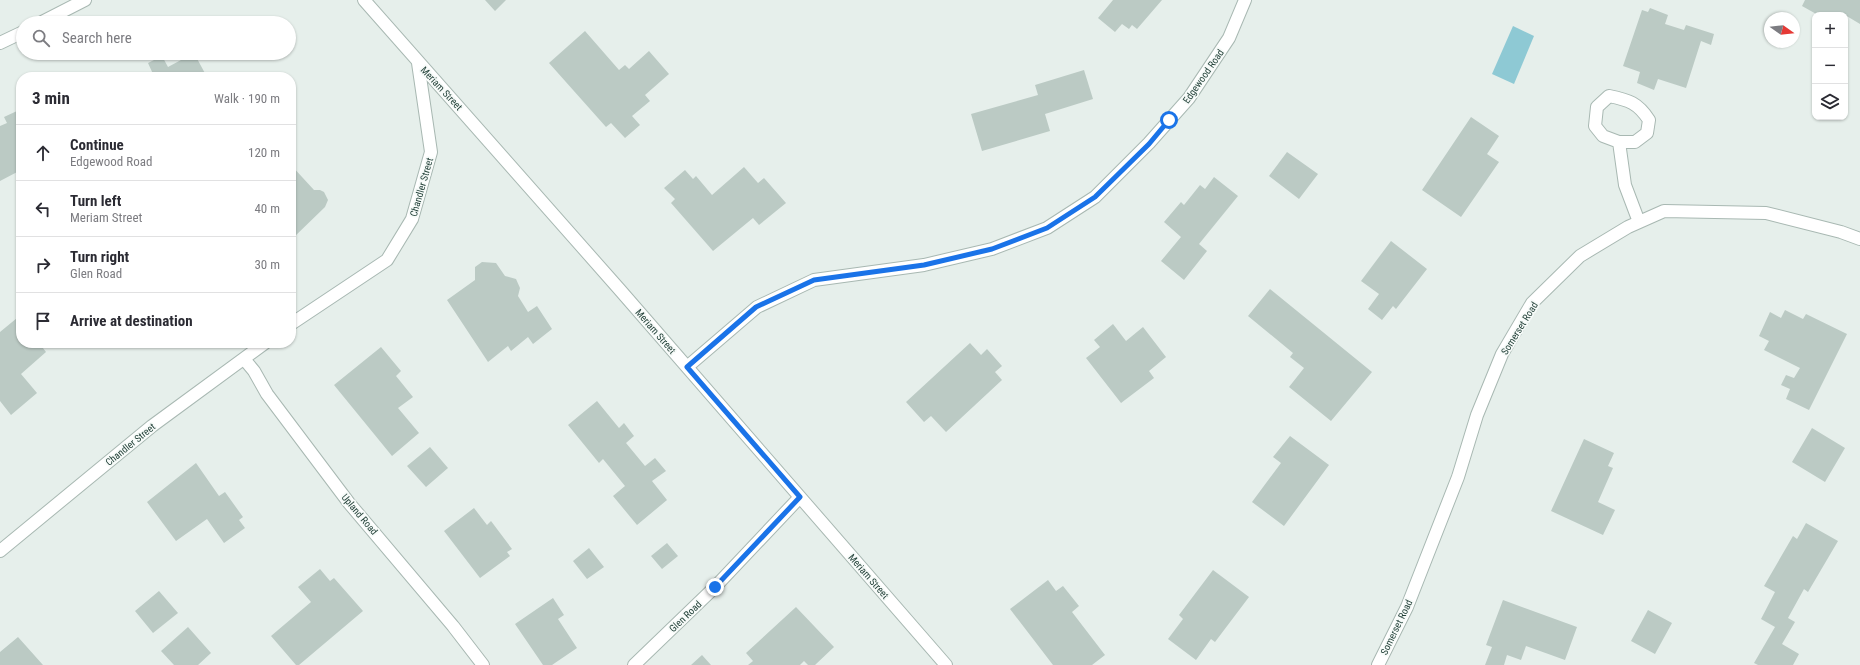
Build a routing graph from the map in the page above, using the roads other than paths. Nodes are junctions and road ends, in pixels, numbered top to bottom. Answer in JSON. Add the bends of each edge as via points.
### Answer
{"nodes":[{"id":1,"x":85,"y":0,"type":"edge"},
{"id":2,"x":364,"y":0,"type":"edge"},
{"id":3,"x":1245,"y":0,"type":"edge"},
{"id":4,"x":54,"y":16,"type":"edge"},
{"id":5,"x":16,"y":35,"type":"edge"},
{"id":6,"x":0,"y":43,"type":"edge"},
{"id":7,"x":418,"y":64,"type":"junction"},
{"id":8,"x":1619,"y":142,"type":"junction"},
{"id":9,"x":1639,"y":222,"type":"junction"},
{"id":10,"x":1860,"y":239,"type":"edge"},
{"id":11,"x":296,"y":321,"type":"edge"},
{"id":12,"x":258,"y":348,"type":"edge"},
{"id":13,"x":244,"y":359,"type":"junction"},
{"id":14,"x":687,"y":367,"type":"junction"},
{"id":15,"x":800,"y":497,"type":"junction"},
{"id":16,"x":0,"y":551,"type":"edge"},
{"id":17,"x":483,"y":665,"type":"edge"},
{"id":18,"x":634,"y":665,"type":"edge"},
{"id":19,"x":946,"y":665,"type":"edge"},
{"id":20,"x":1378,"y":665,"type":"edge"}],
"edges":[{"from":1,"to":4,"type":"street"},
{"from":2,"to":7,"type":"street","name":"Meriam Street"},
{"from":3,"to":14,"type":"street","name":"Edgewood Road","via":[[1229,38],[1189,98],[1149,144],[1095,197],[1047,228],[992,249],[924,265],[814,280],[756,307]]},
{"from":5,"to":6,"type":"street"},
{"from":7,"to":11,"type":"street","name":"Chandler Street","via":[[431,152],[412,219],[387,260]]},
{"from":7,"to":14,"type":"street","name":"Meriam Street","via":[[465,113]]},
{"from":8,"to":8,"type":"street","via":[[1635,142],[1647,133],[1649,120],[1641,108],[1626,99],[1609,96],[1597,107],[1595,126],[1603,136]]},
{"from":8,"to":9,"type":"street","via":[[1625,185]]},
{"from":9,"to":10,"type":"street","name":"Somerset Road","via":[[1664,211],[1766,213]]},
{"from":9,"to":20,"type":"street","name":"Somerset Road","via":[[1580,256],[1532,303],[1502,354],[1477,415],[1458,477],[1407,607]]},
{"from":12,"to":13,"type":"street","name":"Chandler Street"},
{"from":13,"to":16,"type":"street","name":"Chandler Street","via":[[152,426]]},
{"from":13,"to":17,"type":"street","name":"Upland Road","via":[[267,394],[349,503]]},
{"from":14,"to":15,"type":"street","name":"Meriam Street"},
{"from":15,"to":18,"type":"street","name":"Glen Road","via":[[715,587]]},
{"from":15,"to":19,"type":"street","name":"Meriam Street"}]}
